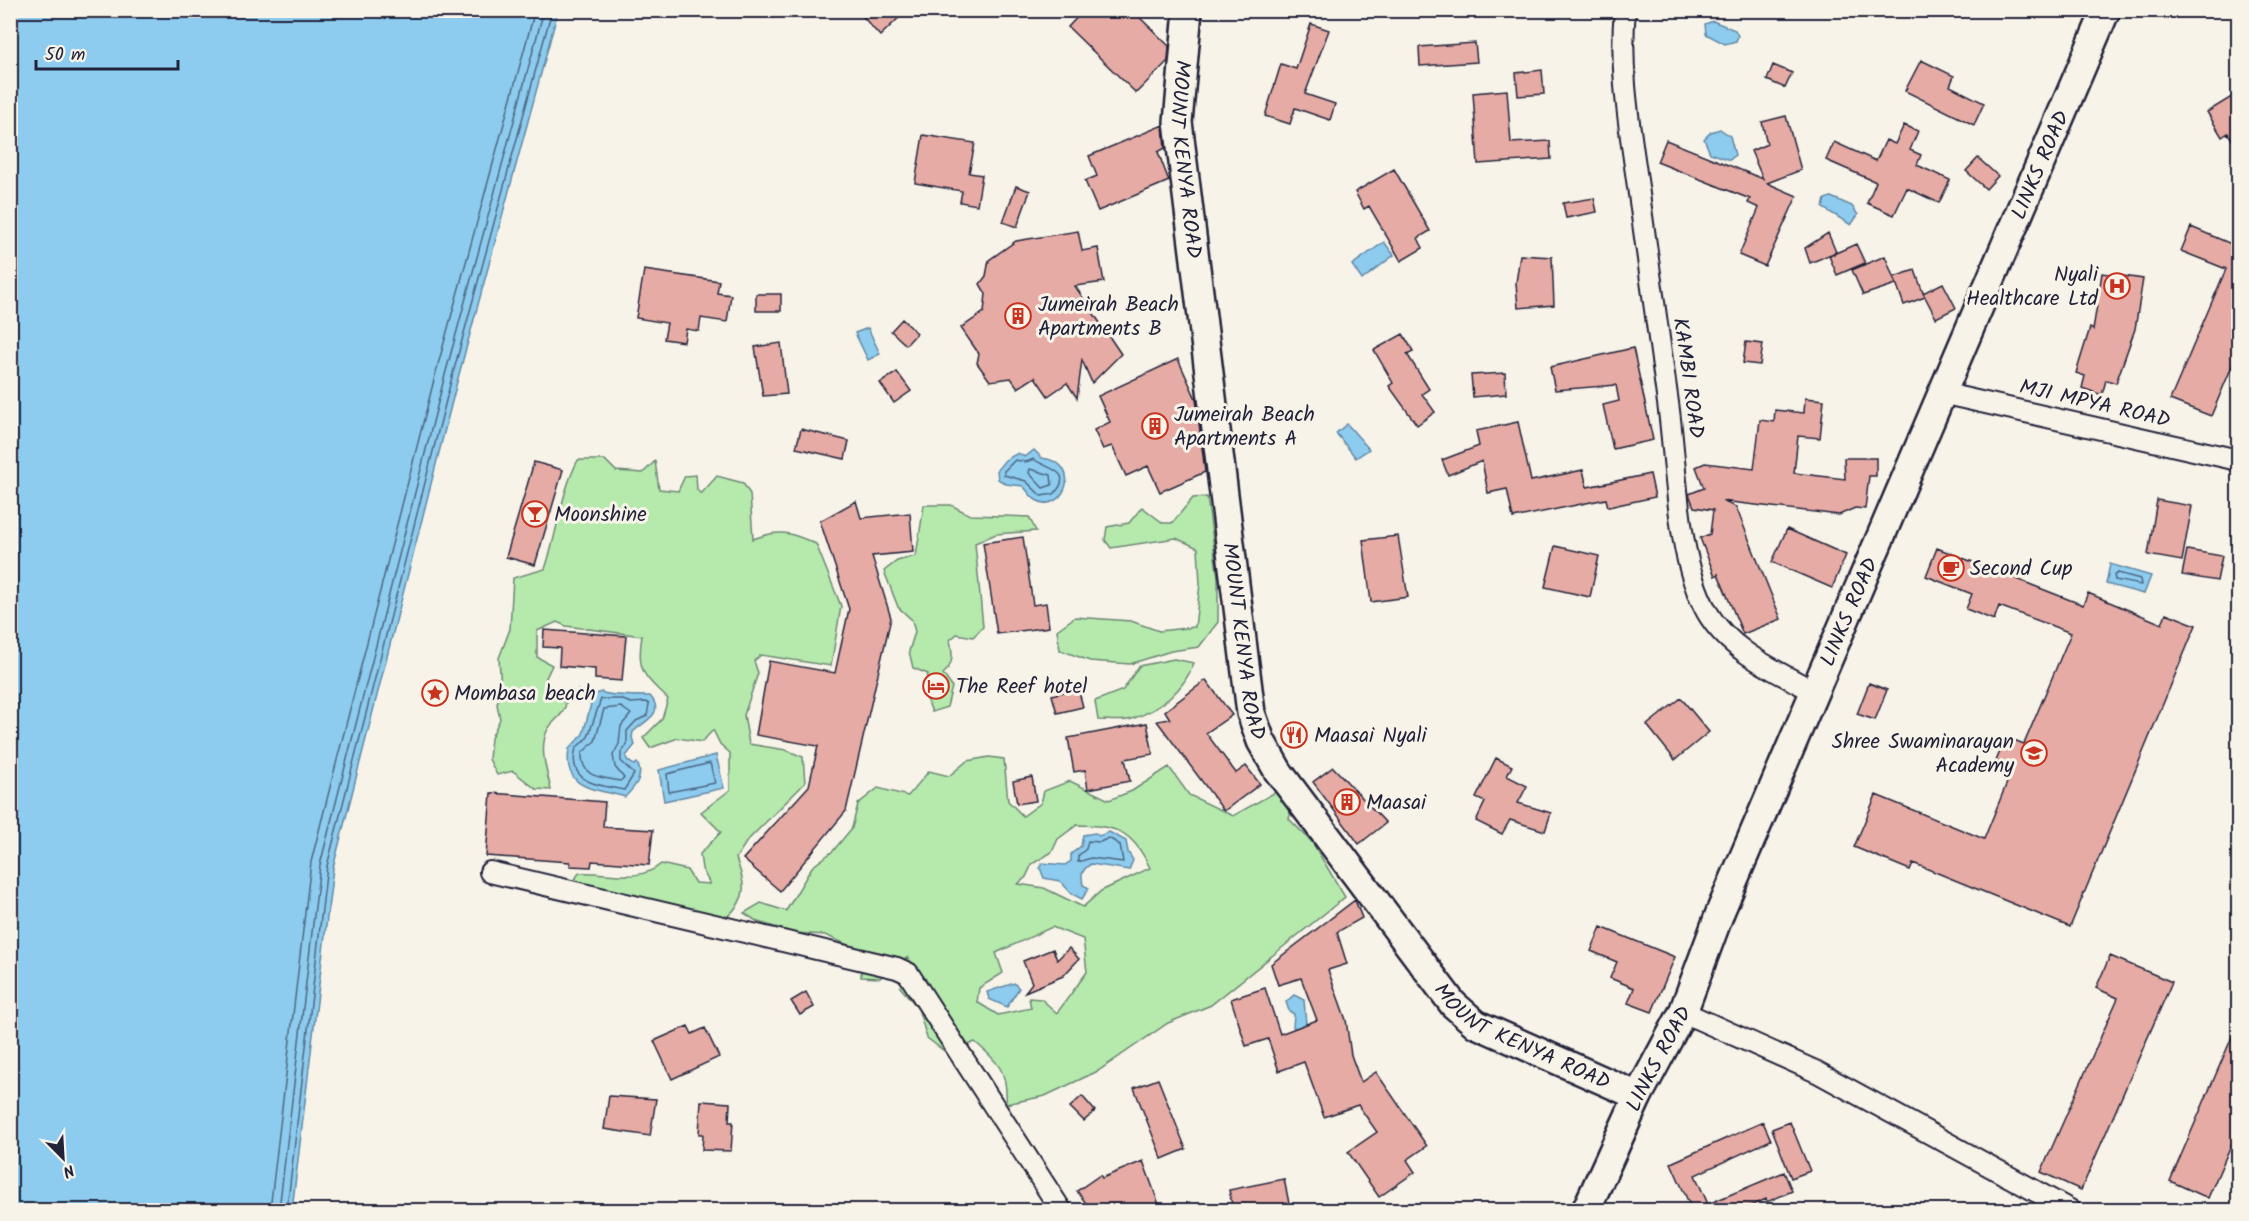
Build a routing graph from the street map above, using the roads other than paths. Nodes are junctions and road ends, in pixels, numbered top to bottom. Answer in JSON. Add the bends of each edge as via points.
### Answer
{"nodes":[{"id":1,"x":1188,"y":10,"type":"edge"},
{"id":2,"x":1625,"y":10,"type":"edge"},
{"id":3,"x":2106,"y":10,"type":"edge"},
{"id":4,"x":1941,"y":393,"type":"junction"},
{"id":5,"x":2238,"y":460,"type":"edge"},
{"id":6,"x":1815,"y":692,"type":"junction"},
{"id":7,"x":490,"y":872,"type":"dead end"},
{"id":8,"x":1683,"y":1012,"type":"junction"},
{"id":9,"x":1638,"y":1096,"type":"junction"},
{"id":10,"x":1061,"y":1210,"type":"edge"},
{"id":11,"x":1586,"y":1210,"type":"edge"},
{"id":12,"x":2070,"y":1210,"type":"edge"}],
"edges":[{"from":1,"to":9,"type":"main road","name":"MOUNT KENYA ROAD","via":[[1178,122],[1251,713],[1261,741],[1278,771],[1453,1004],[1476,1024]]},
{"from":2,"to":6,"type":"street","name":"KAMBI ROAD","via":[[1626,99],[1692,580],[1708,614],[1725,636],[1750,656]]},
{"from":3,"to":4,"type":"main road","name":"LINKS ROAD"},
{"from":4,"to":5,"type":"street","name":"MJI MPYA ROAD"},
{"from":4,"to":6,"type":"main road","name":"LINKS ROAD"},
{"from":6,"to":8,"type":"main road","name":"LINKS ROAD","via":[[1720,910]]},
{"from":7,"to":10,"type":"street","via":[[908,973]]},
{"from":8,"to":9,"type":"main road","name":"LINKS ROAD"},
{"from":8,"to":12,"type":"street","via":[[1817,1072]]},
{"from":9,"to":11,"type":"main road","name":"LINKS ROAD"}]}
